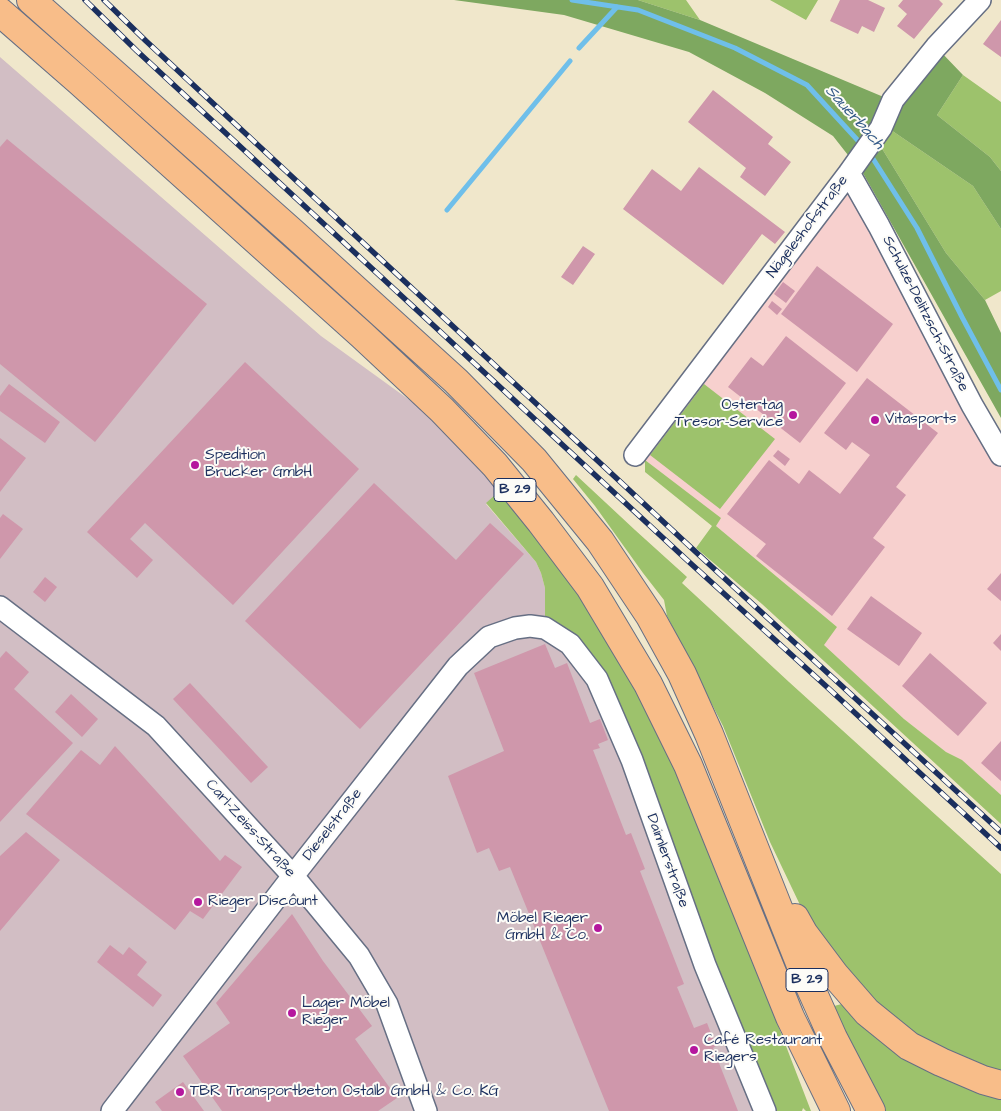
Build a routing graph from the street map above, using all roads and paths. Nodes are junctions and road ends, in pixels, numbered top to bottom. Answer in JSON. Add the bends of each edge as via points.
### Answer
{"nodes":[{"id":1,"x":31,"y":0,"type":"edge"},
{"id":2,"x":980,"y":0,"type":"edge"},
{"id":3,"x":0,"y":12,"type":"edge"},
{"id":4,"x":852,"y":168,"type":"junction"},
{"id":5,"x":635,"y":455,"type":"dead end"},
{"id":6,"x":1001,"y":455,"type":"edge"},
{"id":7,"x":0,"y":607,"type":"edge"},
{"id":8,"x":545,"y":628,"type":"joint"},
{"id":9,"x":753,"y":845,"type":"junction"},
{"id":10,"x":293,"y":876,"type":"junction"},
{"id":11,"x":1001,"y":1085,"type":"edge"},
{"id":12,"x":112,"y":1111,"type":"edge"},
{"id":13,"x":426,"y":1111,"type":"edge"},
{"id":14,"x":765,"y":1111,"type":"edge"},
{"id":15,"x":836,"y":1111,"type":"edge"},
{"id":16,"x":871,"y":1111,"type":"edge"}],
"edges":[{"from":1,"to":9,"type":"highway","number":"B 29","via":[[456,381],[534,460],[600,541],[650,616],[682,674],[709,734]]},
{"from":2,"to":4,"type":"street","name":"Nägeleshofstraße","via":[[893,100],[879,130]]},
{"from":3,"to":15,"type":"highway","number":"B 29","via":[[435,403],[495,465],[541,522],[590,587],[648,684],[688,765],[790,1017]]},
{"from":4,"to":5,"type":"street","name":"Nägeleshofstraße"},
{"from":4,"to":6,"type":"street","name":"Schulze-Delitzsch-Straße","via":[[879,226]]},
{"from":7,"to":10,"type":"street","name":"Carl-Zeiss-Straße","via":[[156,726]]},
{"from":8,"to":10,"type":"street","name":"Dieselstraße","via":[[515,628],[489,637],[458,666]]},
{"from":8,"to":14,"type":"street","name":"Daimlerstraße","via":[[570,644],[597,679],[632,760],[705,966]]},
{"from":9,"to":11,"type":"highway","number":"B 29","via":[[804,934],[867,1012],[909,1046]]},
{"from":9,"to":16,"type":"highway","number":"B 29","via":[[804,974]]},
{"from":10,"to":12,"type":"street","name":"Dieselstraße"},
{"from":10,"to":13,"type":"street","name":"Carl-Zeiss-Straße","via":[[359,956],[387,1004]]}]}
